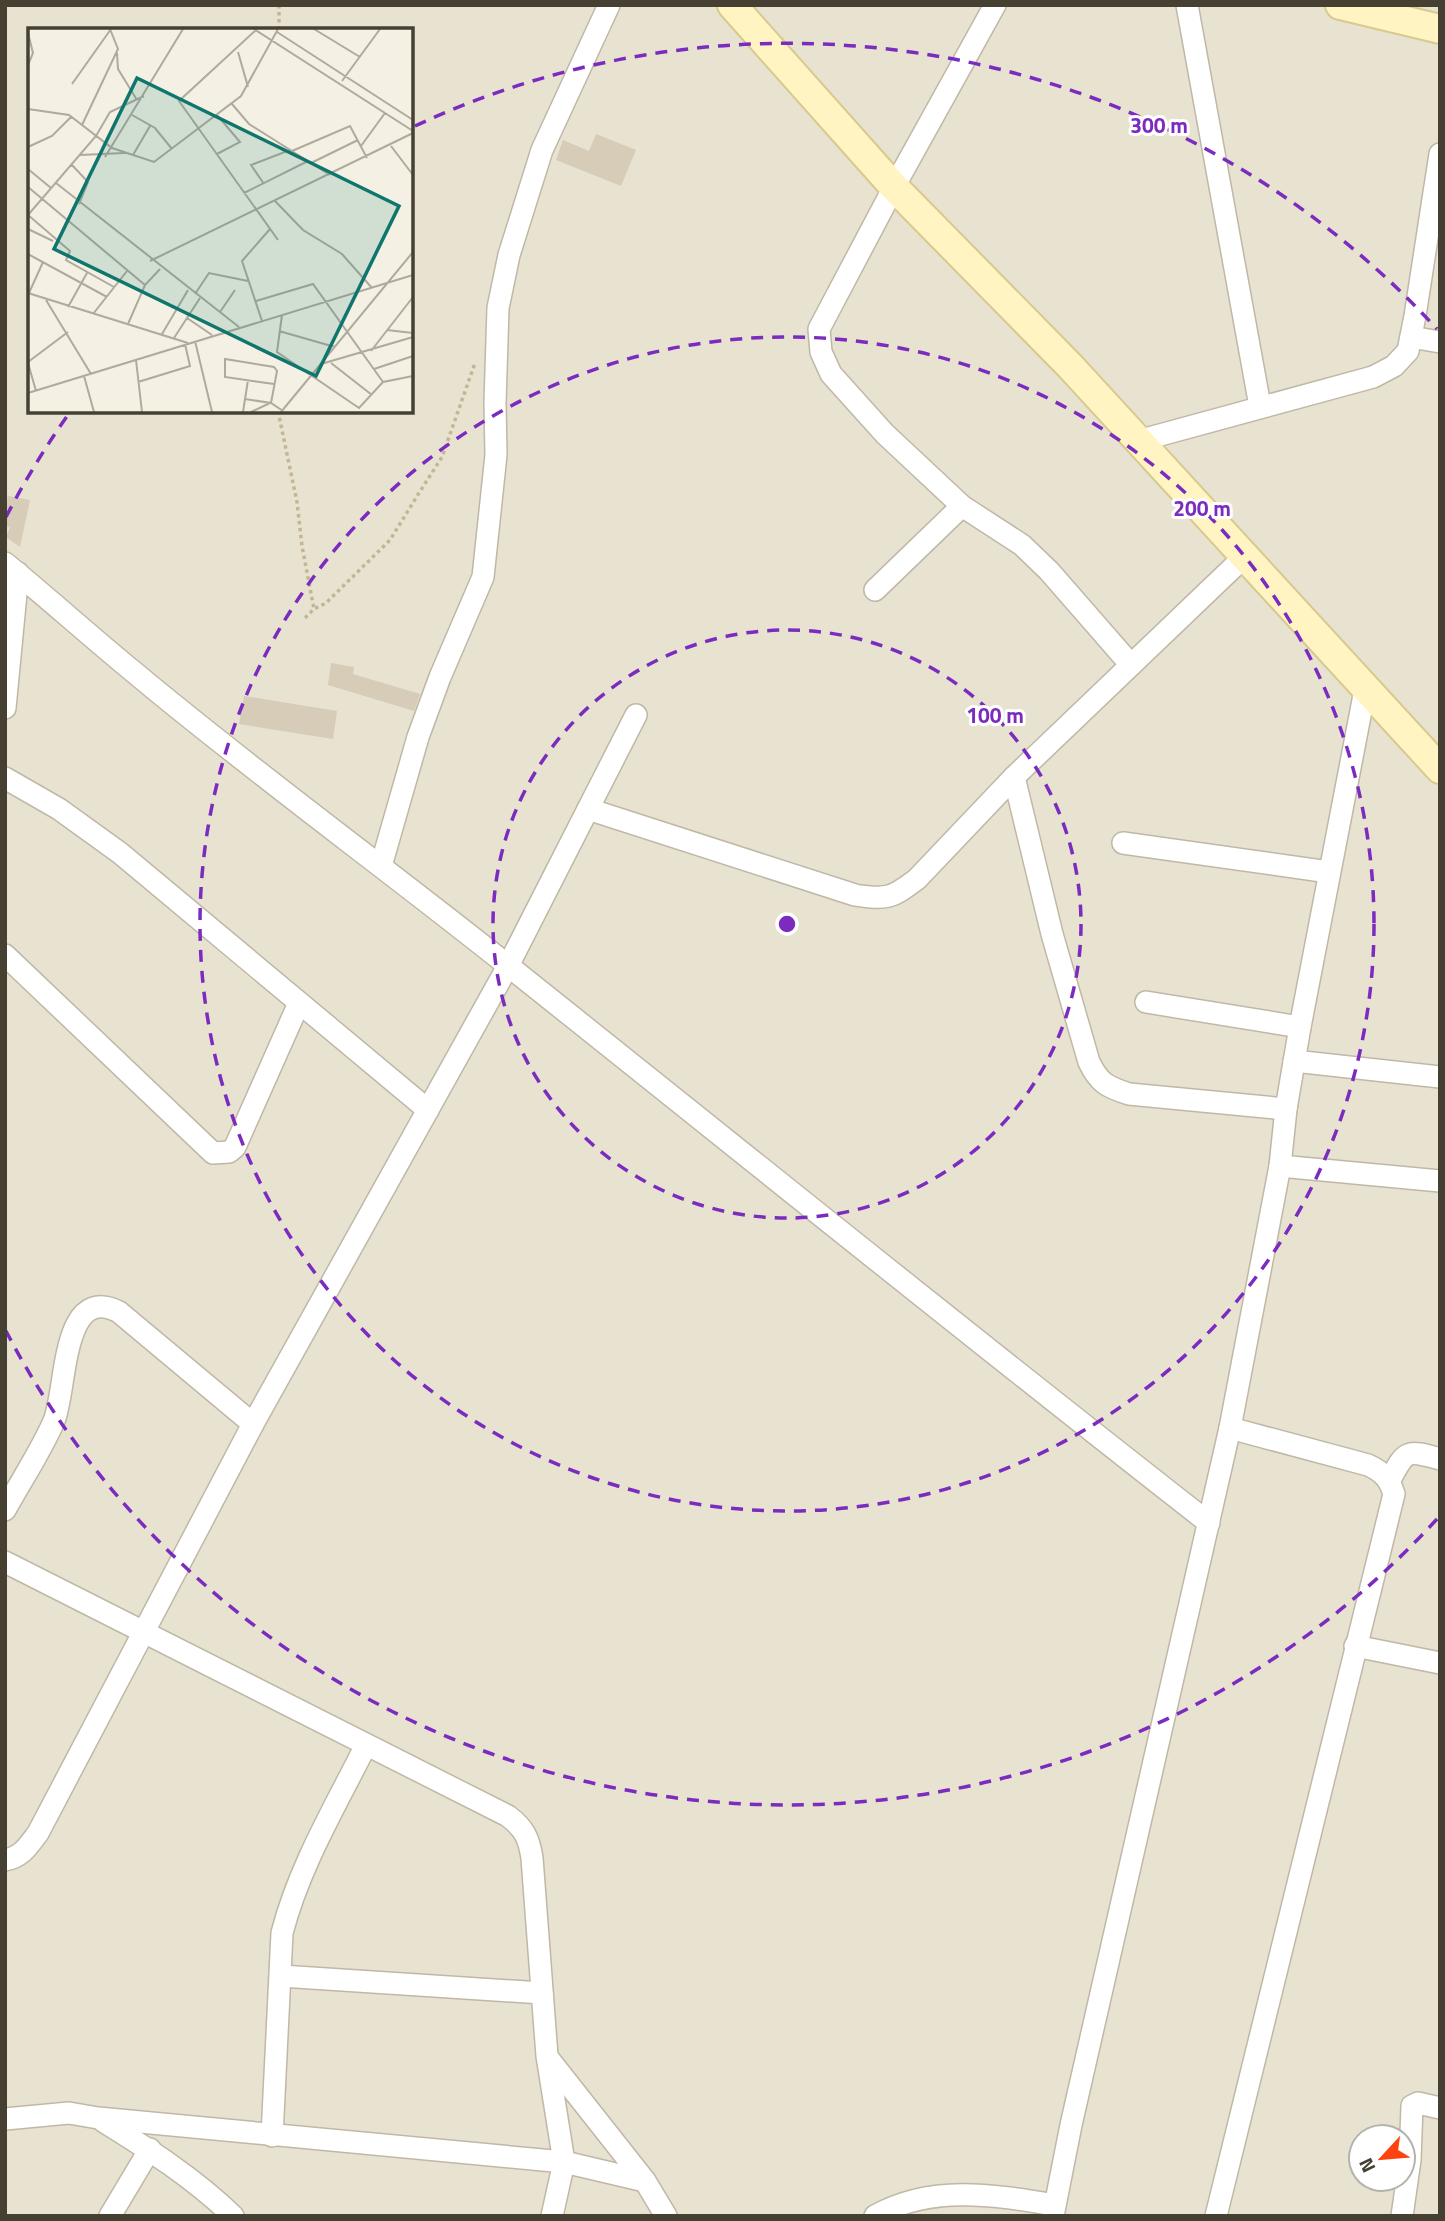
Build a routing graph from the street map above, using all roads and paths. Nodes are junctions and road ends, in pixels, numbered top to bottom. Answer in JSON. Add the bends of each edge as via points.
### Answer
{"nodes":[{"id":1,"x":279,"y":5,"type":"edge"},
{"id":2,"x":609,"y":5,"type":"edge"},
{"id":3,"x":732,"y":5,"type":"edge"},
{"id":4,"x":995,"y":5,"type":"edge"},
{"id":5,"x":1187,"y":5,"type":"edge"},
{"id":6,"x":1341,"y":5,"type":"edge"},
{"id":7,"x":279,"y":28,"type":"edge"},
{"id":8,"x":1440,"y":29,"type":"edge"},
{"id":9,"x":1440,"y":155,"type":"edge"},
{"id":10,"x":894,"y":187,"type":"junction"},
{"id":11,"x":1411,"y":337,"type":"junction"},
{"id":12,"x":1440,"y":342,"type":"edge"},
{"id":13,"x":478,"y":354,"type":"dead end"},
{"id":14,"x":1260,"y":406,"type":"junction"},
{"id":15,"x":278,"y":413,"type":"edge"},
{"id":16,"x":1138,"y":441,"type":"junction"},
{"id":17,"x":962,"y":506,"type":"junction"},
{"id":18,"x":1244,"y":557,"type":"junction"},
{"id":19,"x":12,"y":568,"type":"edge"},
{"id":20,"x":875,"y":590,"type":"dead end"},
{"id":21,"x":314,"y":609,"type":"junction"},
{"id":22,"x":305,"y":618,"type":"dead end"},
{"id":23,"x":1131,"y":664,"type":"junction"},
{"id":24,"x":1366,"y":690,"type":"junction"},
{"id":25,"x":5,"y":708,"type":"edge"},
{"id":26,"x":636,"y":715,"type":"dead end"},
{"id":27,"x":1440,"y":769,"type":"edge"},
{"id":28,"x":1014,"y":777,"type":"junction"},
{"id":29,"x":5,"y":778,"type":"edge"},
{"id":30,"x":589,"y":809,"type":"junction"},
{"id":31,"x":1123,"y":842,"type":"dead end"},
{"id":32,"x":381,"y":866,"type":"junction"},
{"id":33,"x":1329,"y":872,"type":"junction"},
{"id":34,"x":5,"y":955,"type":"edge"},
{"id":35,"x":508,"y":966,"type":"junction"},
{"id":36,"x":1146,"y":1002,"type":"dead end"},
{"id":37,"x":299,"y":1003,"type":"junction"},
{"id":38,"x":1300,"y":1027,"type":"junction"},
{"id":39,"x":1294,"y":1061,"type":"junction"},
{"id":40,"x":1440,"y":1077,"type":"edge"},
{"id":41,"x":1286,"y":1109,"type":"junction"},
{"id":42,"x":428,"y":1110,"type":"junction"},
{"id":43,"x":1280,"y":1166,"type":"junction"},
{"id":44,"x":1440,"y":1181,"type":"edge"},
{"id":45,"x":253,"y":1424,"type":"junction"},
{"id":46,"x":1230,"y":1428,"type":"junction"},
{"id":47,"x":1440,"y":1459,"type":"edge"},
{"id":48,"x":1390,"y":1480,"type":"junction"},
{"id":49,"x":5,"y":1510,"type":"edge"},
{"id":50,"x":1209,"y":1523,"type":"junction"},
{"id":51,"x":5,"y":1562,"type":"edge"},
{"id":52,"x":144,"y":1634,"type":"junction"},
{"id":53,"x":1355,"y":1646,"type":"junction"},
{"id":54,"x":1440,"y":1662,"type":"edge"},
{"id":55,"x":366,"y":1745,"type":"junction"},
{"id":56,"x":5,"y":1860,"type":"edge"},
{"id":57,"x":281,"y":1976,"type":"junction"},
{"id":58,"x":542,"y":1993,"type":"junction"},
{"id":59,"x":547,"y":2056,"type":"junction"},
{"id":60,"x":1440,"y":2108,"type":"edge"},
{"id":61,"x":98,"y":2118,"type":"junction"},
{"id":62,"x":5,"y":2119,"type":"edge"},
{"id":63,"x":272,"y":2136,"type":"junction"},
{"id":64,"x":150,"y":2149,"type":"junction"},
{"id":65,"x":564,"y":2162,"type":"junction"},
{"id":66,"x":645,"y":2181,"type":"junction"},
{"id":67,"x":1054,"y":2211,"type":"edge"},
{"id":68,"x":110,"y":2216,"type":"edge"},
{"id":69,"x":233,"y":2216,"type":"edge"},
{"id":70,"x":552,"y":2216,"type":"edge"},
{"id":71,"x":666,"y":2216,"type":"edge"},
{"id":72,"x":875,"y":2216,"type":"edge"},
{"id":73,"x":1216,"y":2216,"type":"edge"},
{"id":74,"x":1402,"y":2216,"type":"edge"}],
"edges":[{"from":1,"to":7,"type":"path"},
{"from":2,"to":32,"type":"street","via":[[542,150],[509,255],[498,308],[496,455],[483,576],[418,737]]},
{"from":3,"to":10,"type":"street"},
{"from":4,"to":10,"type":"street"},
{"from":5,"to":14,"type":"street"},
{"from":6,"to":8,"type":"street"},
{"from":9,"to":11,"type":"street"},
{"from":10,"to":16,"type":"street"},
{"from":10,"to":17,"type":"street","via":[[819,329],[821,352],[831,374],[885,433]]},
{"from":11,"to":12,"type":"street"},
{"from":11,"to":14,"type":"street","via":[[1408,351],[1394,366],[1373,377]]},
{"from":13,"to":21,"type":"path","via":[[442,457],[390,540],[326,603]]},
{"from":14,"to":16,"type":"street"},
{"from":15,"to":21,"type":"path"},
{"from":16,"to":18,"type":"street"},
{"from":17,"to":20,"type":"street"},
{"from":17,"to":23,"type":"street","via":[[1022,545]]},
{"from":18,"to":23,"type":"street"},
{"from":18,"to":24,"type":"street"},
{"from":19,"to":25,"type":"street"},
{"from":19,"to":32,"type":"street","via":[[134,673]]},
{"from":21,"to":22,"type":"path"},
{"from":23,"to":28,"type":"street"},
{"from":24,"to":27,"type":"street"},
{"from":24,"to":33,"type":"street"},
{"from":26,"to":30,"type":"street"},
{"from":28,"to":30,"type":"street","via":[[917,878],[900,892],[880,899],[855,895]]},
{"from":28,"to":41,"type":"street","via":[[1052,934],[1097,1078],[1129,1094]]},
{"from":29,"to":37,"type":"street","via":[[59,808],[120,853]]},
{"from":30,"to":35,"type":"street"},
{"from":31,"to":33,"type":"street"},
{"from":32,"to":35,"type":"street"},
{"from":33,"to":38,"type":"street"},
{"from":34,"to":37,"type":"street","via":[[213,1153],[235,1147]]},
{"from":35,"to":42,"type":"street"},
{"from":35,"to":50,"type":"street"},
{"from":36,"to":38,"type":"street"},
{"from":37,"to":42,"type":"street"},
{"from":38,"to":39,"type":"street"},
{"from":39,"to":40,"type":"street"},
{"from":39,"to":41,"type":"street"},
{"from":41,"to":43,"type":"street"},
{"from":42,"to":45,"type":"street"},
{"from":43,"to":44,"type":"street"},
{"from":43,"to":46,"type":"street"},
{"from":45,"to":49,"type":"street","via":[[119,1312],[94,1307],[74,1329],[55,1419]]},
{"from":45,"to":52,"type":"street"},
{"from":46,"to":48,"type":"street","via":[[1368,1465]]},
{"from":46,"to":50,"type":"street"},
{"from":47,"to":48,"type":"street","via":[[1406,1454]]},
{"from":48,"to":53,"type":"street","via":[[1394,1494],[1391,1511]]},
{"from":50,"to":67,"type":"street"},
{"from":51,"to":52,"type":"street"},
{"from":52,"to":55,"type":"street"},
{"from":52,"to":56,"type":"street","via":[[38,1833],[25,1851]]},
{"from":53,"to":54,"type":"street"},
{"from":53,"to":73,"type":"street"},
{"from":55,"to":57,"type":"street","via":[[291,1901],[282,1933]]},
{"from":55,"to":58,"type":"street","via":[[521,1826],[532,1858]]},
{"from":57,"to":58,"type":"street"},
{"from":57,"to":63,"type":"street"},
{"from":58,"to":59,"type":"street"},
{"from":59,"to":65,"type":"street"},
{"from":59,"to":66,"type":"street"},
{"from":60,"to":74,"type":"street","via":[[1412,2106]]},
{"from":61,"to":62,"type":"street","via":[[69,2113]]},
{"from":61,"to":63,"type":"street"},
{"from":61,"to":64,"type":"street"},
{"from":63,"to":65,"type":"street"},
{"from":64,"to":68,"type":"street"},
{"from":64,"to":69,"type":"street"},
{"from":65,"to":66,"type":"street"},
{"from":65,"to":70,"type":"street"},
{"from":66,"to":71,"type":"street"},
{"from":67,"to":72,"type":"street","via":[[986,2194],[964,2194],[930,2197]]}]}
